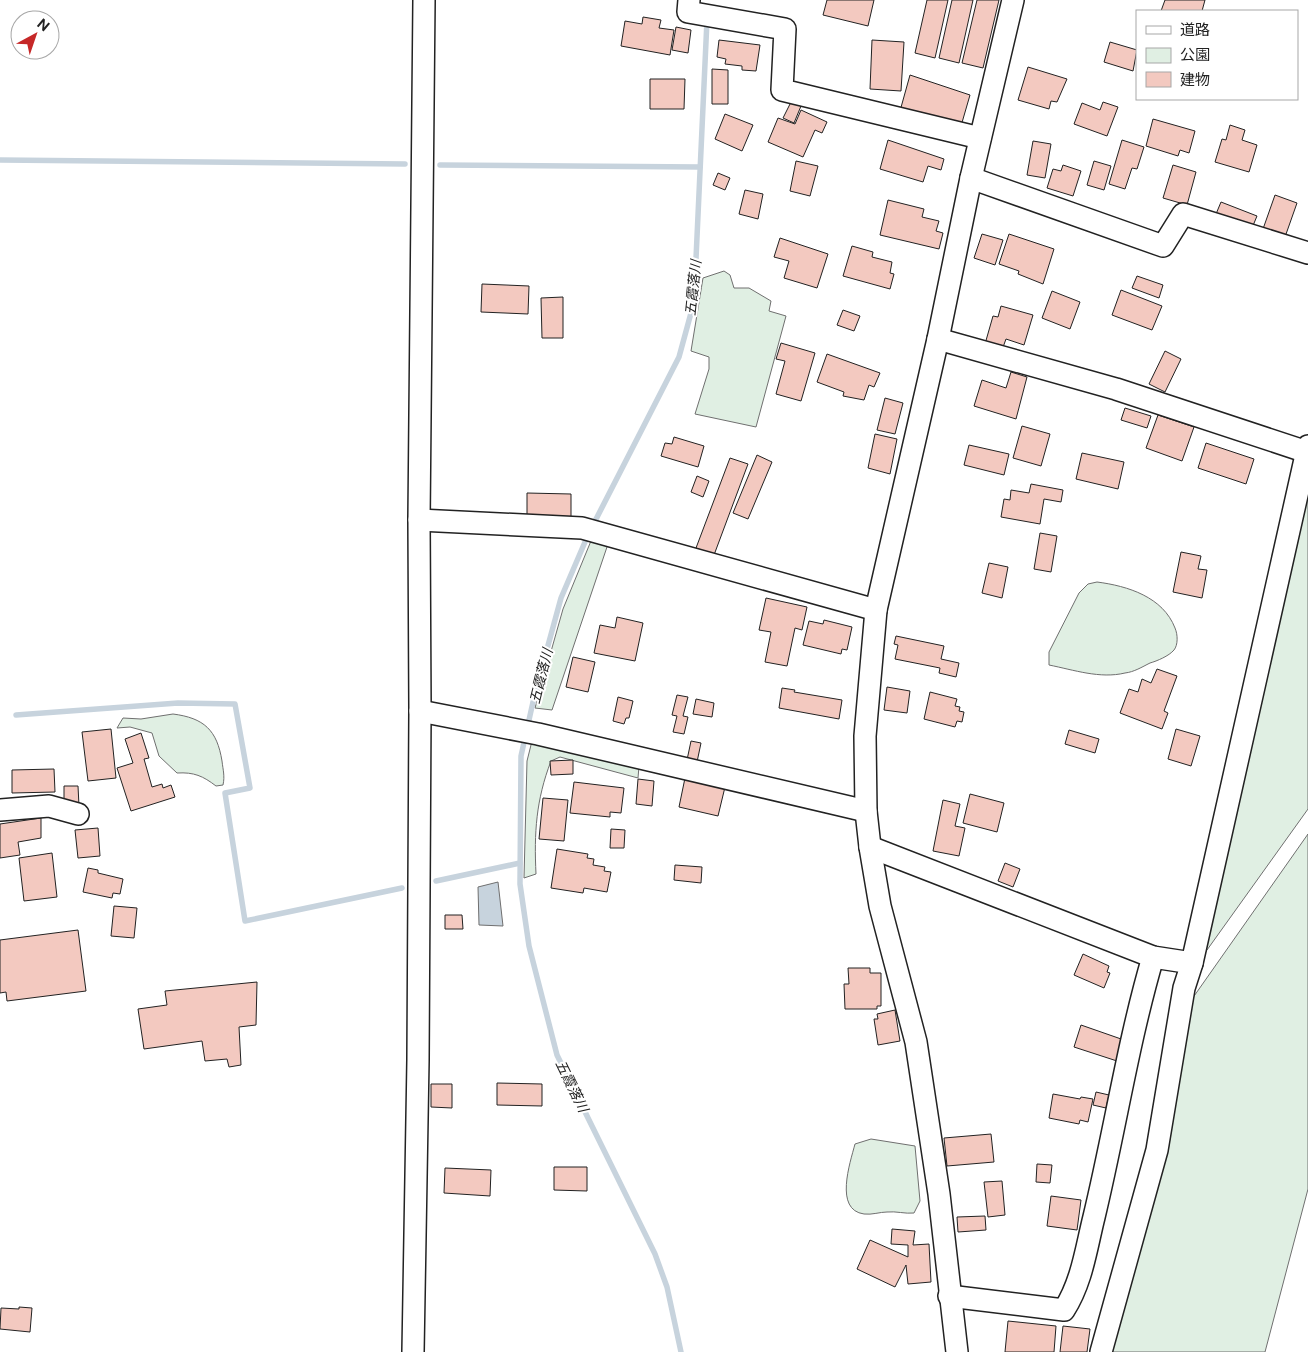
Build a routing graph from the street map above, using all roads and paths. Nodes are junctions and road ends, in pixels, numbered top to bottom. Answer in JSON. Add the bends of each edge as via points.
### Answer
{"nodes":[{"id":1,"x":424,"y":0,"type":"edge"},
{"id":2,"x":1013,"y":0,"type":"edge"},
{"id":3,"x":692,"y":7,"type":"edge"},
{"id":4,"x":980,"y":138,"type":"junction"},
{"id":5,"x":971,"y":178,"type":"junction"},
{"id":6,"x":1308,"y":253,"type":"edge"},
{"id":7,"x":938,"y":338,"type":"junction"},
{"id":8,"x":1307,"y":449,"type":"edge"},
{"id":9,"x":418,"y":520,"type":"junction"},
{"id":10,"x":876,"y":610,"type":"junction"},
{"id":11,"x":420,"y":711,"type":"junction"},
{"id":12,"x":0,"y":810,"type":"edge"},
{"id":13,"x":866,"y":811,"type":"junction"},
{"id":14,"x":78,"y":814,"type":"dead end"},
{"id":15,"x":870,"y":847,"type":"junction"},
{"id":16,"x":1153,"y":957,"type":"junction"},
{"id":17,"x":1192,"y":963,"type":"junction"},
{"id":18,"x":949,"y":1296,"type":"junction"},
{"id":19,"x":413,"y":1352,"type":"edge"},
{"id":20,"x":957,"y":1352,"type":"edge"},
{"id":21,"x":1101,"y":1352,"type":"edge"}],
"edges":[{"from":1,"to":9,"type":"street"},
{"from":2,"to":4,"type":"street"},
{"from":3,"to":4,"type":"street","via":[[720,18],[785,29],[782,90]]},
{"from":4,"to":5,"type":"street"},
{"from":5,"to":6,"type":"street","via":[[1162,246],[1183,214]]},
{"from":5,"to":7,"type":"street"},
{"from":7,"to":8,"type":"street"},
{"from":7,"to":10,"type":"street"},
{"from":8,"to":17,"type":"street"},
{"from":9,"to":10,"type":"street","via":[[589,529]]},
{"from":9,"to":11,"type":"street"},
{"from":10,"to":13,"type":"street","via":[[865,736]]},
{"from":11,"to":13,"type":"street","via":[[538,734]]},
{"from":11,"to":19,"type":"street"},
{"from":12,"to":14,"type":"street","via":[[49,806]]},
{"from":13,"to":15,"type":"street"},
{"from":15,"to":16,"type":"street"},
{"from":15,"to":18,"type":"street","via":[[880,906],[916,1042],[939,1194]]},
{"from":16,"to":17,"type":"street"},
{"from":16,"to":18,"type":"street","via":[[1139,1003],[1075,1292],[1064,1310]]},
{"from":17,"to":21,"type":"street","via":[[1184,988],[1157,1150]]},
{"from":18,"to":20,"type":"street"}]}
